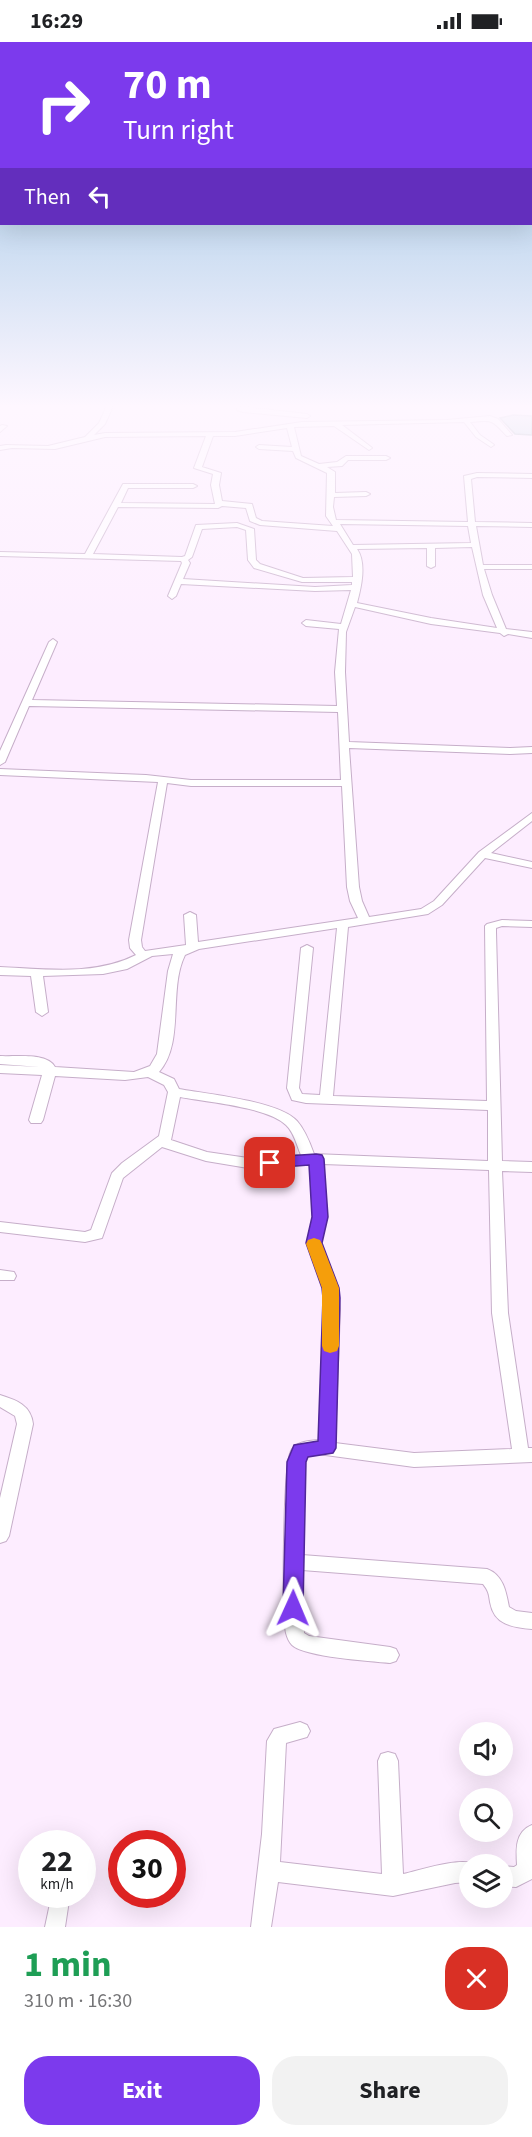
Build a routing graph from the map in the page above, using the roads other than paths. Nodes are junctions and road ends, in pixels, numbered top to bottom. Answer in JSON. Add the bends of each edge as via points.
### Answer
{"nodes":[{"id":1,"x":122,"y":494,"type":"edge"},
{"id":2,"x":217,"y":494,"type":"edge"},
{"id":3,"x":366,"y":494,"type":"dead end"},
{"id":4,"x":469,"y":494,"type":"edge"},
{"id":5,"x":332,"y":495,"type":"joint"},
{"id":6,"x":219,"y":503,"type":"junction"},
{"id":7,"x":115,"y":505,"type":"junction"},
{"id":8,"x":471,"y":525,"type":"junction"},
{"id":9,"x":532,"y":525,"type":"edge"},
{"id":10,"x":335,"y":526,"type":"junction"},
{"id":11,"x":474,"y":545,"type":"junction"},
{"id":12,"x":390,"y":546,"type":"junction"},
{"id":13,"x":431,"y":546,"type":"junction"},
{"id":14,"x":351,"y":547,"type":"junction"},
{"id":15,"x":0,"y":554,"type":"edge"},
{"id":16,"x":88,"y":556,"type":"junction"},
{"id":17,"x":389,"y":556,"type":"dead end"},
{"id":18,"x":183,"y":558,"type":"junction"},
{"id":19,"x":431,"y":566,"type":"dead end"},
{"id":20,"x":479,"y":567,"type":"junction"},
{"id":21,"x":532,"y":567,"type":"edge"},
{"id":22,"x":179,"y":581,"type":"junction"},
{"id":23,"x":357,"y":584,"type":"junction"},
{"id":24,"x":172,"y":596,"type":"dead end"},
{"id":25,"x":352,"y":604,"type":"junction"},
{"id":26,"x":306,"y":622,"type":"dead end"},
{"id":27,"x":344,"y":627,"type":"junction"},
{"id":28,"x":504,"y":633,"type":"junction"},
{"id":29,"x":532,"y":635,"type":"edge"},
{"id":30,"x":53,"y":642,"type":"dead end"},
{"id":31,"x":27,"y":703,"type":"junction"},
{"id":32,"x":343,"y":710,"type":"junction"},
{"id":33,"x":344,"y":745,"type":"junction"},
{"id":34,"x":532,"y":750,"type":"edge"},
{"id":35,"x":0,"y":762,"type":"edge"},
{"id":36,"x":0,"y":772,"type":"edge"},
{"id":37,"x":163,"y":780,"type":"junction"},
{"id":38,"x":346,"y":783,"type":"junction"},
{"id":39,"x":532,"y":816,"type":"edge"},
{"id":40,"x":483,"y":854,"type":"junction"},
{"id":41,"x":532,"y":866,"type":"edge"},
{"id":42,"x":190,"y":915,"type":"dead end"},
{"id":43,"x":365,"y":921,"type":"junction"},
{"id":44,"x":343,"y":924,"type":"junction"},
{"id":45,"x":532,"y":924,"type":"edge"},
{"id":46,"x":307,"y":948,"type":"dead end"},
{"id":47,"x":188,"y":949,"type":"junction"},
{"id":48,"x":142,"y":955,"type":"junction"},
{"id":49,"x":0,"y":971,"type":"edge"},
{"id":50,"x":37,"y":972,"type":"junction"},
{"id":51,"x":42,"y":1012,"type":"dead end"},
{"id":52,"x":0,"y":1060,"type":"edge"},
{"id":53,"x":0,"y":1069,"type":"edge"},
{"id":54,"x":149,"y":1072,"type":"junction"},
{"id":55,"x":49,"y":1073,"type":"junction"},
{"id":56,"x":175,"y":1092,"type":"junction"},
{"id":57,"x":326,"y":1100,"type":"junction"},
{"id":58,"x":494,"y":1106,"type":"junction"},
{"id":59,"x":36,"y":1120,"type":"dead end"},
{"id":60,"x":162,"y":1142,"type":"junction"},
{"id":61,"x":313,"y":1159,"type":"junction"},
{"id":62,"x":495,"y":1167,"type":"junction"},
{"id":63,"x":532,"y":1167,"type":"edge"},
{"id":64,"x":0,"y":1227,"type":"edge"},
{"id":65,"x":0,"y":1401,"type":"edge"},
{"id":66,"x":327,"y":1448,"type":"junction"},
{"id":67,"x":526,"y":1455,"type":"edge"},
{"id":68,"x":0,"y":1536,"type":"edge"},
{"id":69,"x":293,"y":1562,"type":"junction"},
{"id":70,"x":532,"y":1621,"type":"edge"},
{"id":71,"x":390,"y":1655,"type":"dead end"},
{"id":72,"x":300,"y":1731,"type":"dead end"},
{"id":73,"x":388,"y":1761,"type":"dead end"},
{"id":74,"x":532,"y":1835,"type":"edge"},
{"id":75,"x":271,"y":1871,"type":"junction"},
{"id":76,"x":459,"y":1872,"type":"edge"},
{"id":77,"x":513,"y":1877,"type":"edge"},
{"id":78,"x":393,"y":1886,"type":"junction"},
{"id":79,"x":59,"y":1908,"type":"edge"},
{"id":80,"x":55,"y":1927,"type":"edge"},
{"id":81,"x":261,"y":1927,"type":"edge"}],
"edges":[{"from":1,"to":7,"type":"street"},
{"from":2,"to":6,"type":"street"},
{"from":3,"to":5,"type":"street"},
{"from":4,"to":8,"type":"street"},
{"from":5,"to":10,"type":"street","via":[[329,512]]},
{"from":6,"to":7,"type":"street","via":[[212,507]]},
{"from":6,"to":10,"type":"street","via":[[251,507],[253,519],[260,523]]},
{"from":7,"to":16,"type":"street"},
{"from":8,"to":9,"type":"street"},
{"from":8,"to":10,"type":"street"},
{"from":8,"to":11,"type":"street"},
{"from":10,"to":14,"type":"street"},
{"from":11,"to":13,"type":"street"},
{"from":11,"to":20,"type":"street"},
{"from":12,"to":13,"type":"street"},
{"from":12,"to":14,"type":"street"},
{"from":12,"to":17,"type":"street"},
{"from":13,"to":19,"type":"street"},
{"from":14,"to":23,"type":"street","via":[[357,560]]},
{"from":15,"to":16,"type":"street"},
{"from":16,"to":18,"type":"street"},
{"from":18,"to":22,"type":"street","via":[[186,563]]},
{"from":18,"to":23,"type":"street","via":[[188,557],[199,527],[241,526],[250,529],[256,566],[302,580],[338,579]]},
{"from":20,"to":21,"type":"street"},
{"from":20,"to":28,"type":"street","via":[[487,599]]},
{"from":22,"to":23,"type":"street","via":[[315,589]]},
{"from":22,"to":24,"type":"street"},
{"from":23,"to":25,"type":"street"},
{"from":25,"to":27,"type":"street"},
{"from":25,"to":28,"type":"street","via":[[402,610]]},
{"from":26,"to":27,"type":"street"},
{"from":27,"to":32,"type":"street","via":[[340,672]]},
{"from":28,"to":29,"type":"street"},
{"from":30,"to":31,"type":"street"},
{"from":31,"to":32,"type":"street"},
{"from":31,"to":35,"type":"street"},
{"from":32,"to":33,"type":"street"},
{"from":33,"to":34,"type":"street"},
{"from":33,"to":38,"type":"street"},
{"from":36,"to":37,"type":"street"},
{"from":37,"to":38,"type":"street"},
{"from":37,"to":48,"type":"street","via":[[135,940]]},
{"from":38,"to":43,"type":"street","via":[[353,887]]},
{"from":39,"to":40,"type":"street"},
{"from":40,"to":41,"type":"street"},
{"from":40,"to":43,"type":"street","via":[[431,908],[417,914]]},
{"from":42,"to":47,"type":"street"},
{"from":43,"to":44,"type":"street"},
{"from":44,"to":47,"type":"street"},
{"from":44,"to":57,"type":"street"},
{"from":45,"to":58,"type":"street","via":[[490,919]]},
{"from":46,"to":57,"type":"street","via":[[293,1088],[300,1098]]},
{"from":47,"to":48,"type":"street"},
{"from":47,"to":54,"type":"street","via":[[180,954],[174,968],[163,1054]]},
{"from":48,"to":50,"type":"street","via":[[109,969]]},
{"from":49,"to":50,"type":"street"},
{"from":50,"to":51,"type":"street"},
{"from":52,"to":55,"type":"street","via":[[45,1063]]},
{"from":53,"to":55,"type":"street"},
{"from":54,"to":55,"type":"street","via":[[126,1076]]},
{"from":54,"to":56,"type":"street","via":[[169,1082]]},
{"from":55,"to":59,"type":"street"},
{"from":56,"to":60,"type":"street"},
{"from":56,"to":61,"type":"street","via":[[284,1117]]},
{"from":57,"to":58,"type":"street"},
{"from":58,"to":62,"type":"street"},
{"from":60,"to":61,"type":"street","via":[[235,1162]]},
{"from":60,"to":64,"type":"street","via":[[117,1176],[97,1234]]},
{"from":61,"to":62,"type":"street"},
{"from":61,"to":66,"type":"street","via":[[320,1217],[314,1243],[331,1288]]},
{"from":62,"to":63,"type":"street"},
{"from":62,"to":67,"type":"street","via":[[500,1313]]},
{"from":65,"to":68,"type":"street","via":[[19,1408],[25,1424]]},
{"from":66,"to":67,"type":"street","via":[[414,1460]]},
{"from":66,"to":69,"type":"street","via":[[305,1448],[298,1453]]},
{"from":69,"to":70,"type":"street","via":[[487,1577],[495,1585],[499,1607],[506,1617]]},
{"from":69,"to":71,"type":"street","via":[[293,1625],[297,1638],[312,1646]]},
{"from":72,"to":75,"type":"street","via":[[281,1735],[277,1741]]},
{"from":73,"to":78,"type":"street"},
{"from":74,"to":77,"type":"street","via":[[526,1845],[527,1870]]},
{"from":75,"to":78,"type":"street"},
{"from":75,"to":81,"type":"street"},
{"from":76,"to":78,"type":"street"},
{"from":79,"to":80,"type":"street"}]}
